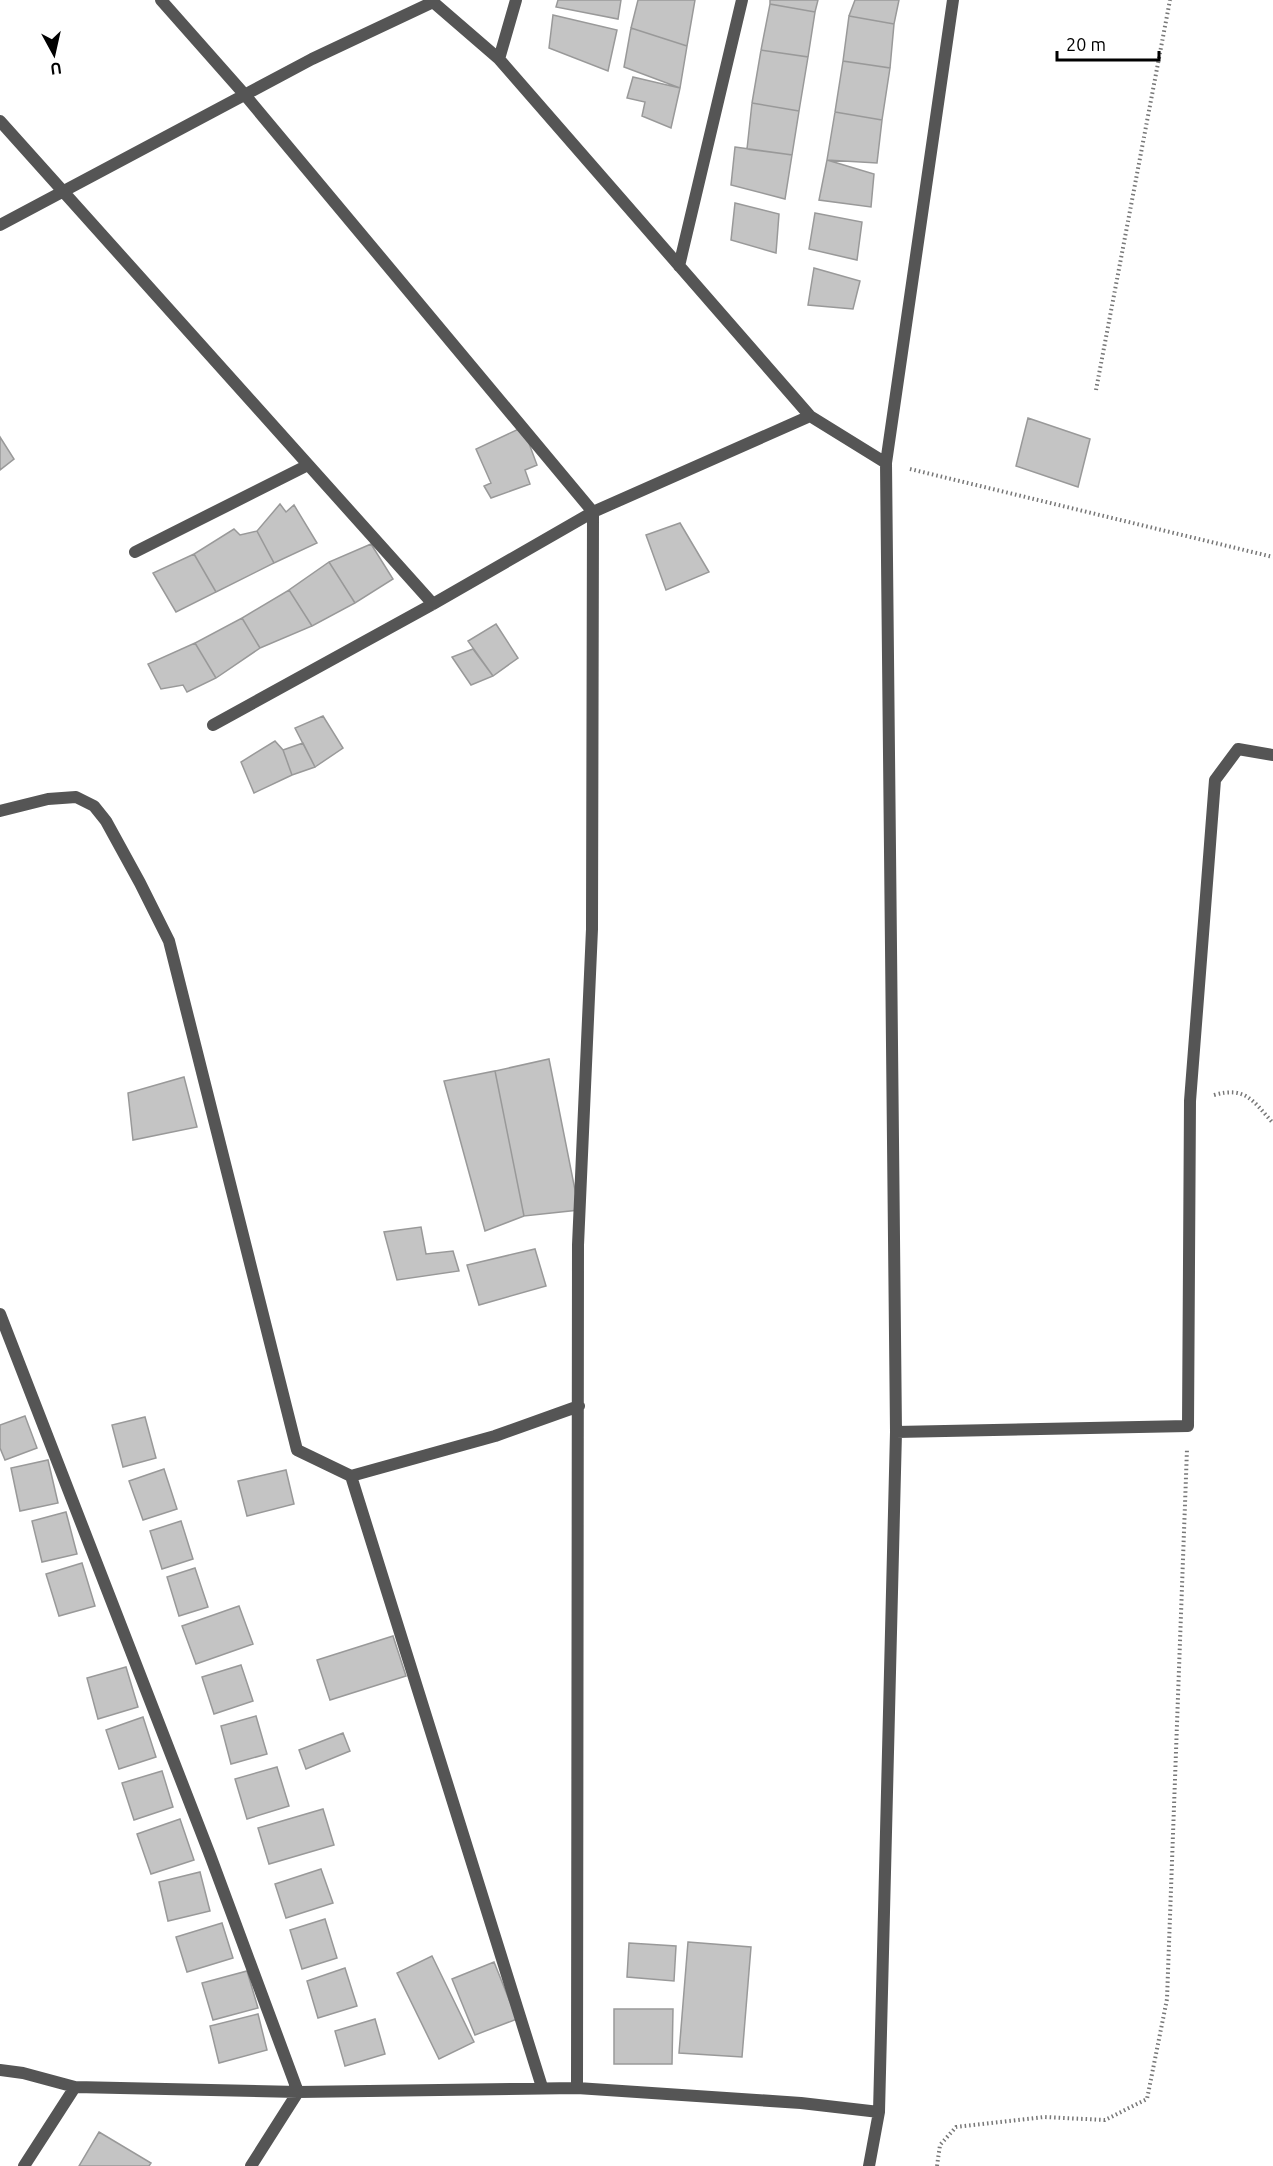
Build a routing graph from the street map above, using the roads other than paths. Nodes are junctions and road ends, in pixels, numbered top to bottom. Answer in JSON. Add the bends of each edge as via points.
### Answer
{"nodes":[{"id":1,"x":161,"y":0,"type":"edge"},
{"id":2,"x":516,"y":0,"type":"edge"},
{"id":3,"x":742,"y":0,"type":"edge"},
{"id":4,"x":953,"y":0,"type":"edge"},
{"id":5,"x":432,"y":1,"type":"edge"},
{"id":6,"x":499,"y":59,"type":"junction"},
{"id":7,"x":245,"y":95,"type":"junction"},
{"id":8,"x":0,"y":121,"type":"edge"},
{"id":9,"x":64,"y":191,"type":"junction"},
{"id":10,"x":0,"y":225,"type":"edge"},
{"id":11,"x":679,"y":266,"type":"junction"},
{"id":12,"x":810,"y":416,"type":"junction"},
{"id":13,"x":886,"y":463,"type":"junction"},
{"id":14,"x":308,"y":465,"type":"junction"},
{"id":15,"x":593,"y":512,"type":"junction"},
{"id":16,"x":135,"y":552,"type":"dead end"},
{"id":17,"x":432,"y":604,"type":"junction"},
{"id":18,"x":213,"y":724,"type":"dead end"},
{"id":19,"x":1273,"y":755,"type":"edge"},
{"id":20,"x":0,"y":812,"type":"edge"},
{"id":21,"x":0,"y":1314,"type":"edge"},
{"id":22,"x":579,"y":1406,"type":"junction"},
{"id":23,"x":896,"y":1432,"type":"junction"},
{"id":24,"x":351,"y":1476,"type":"junction"},
{"id":25,"x":0,"y":2070,"type":"edge"},
{"id":26,"x":75,"y":2087,"type":"junction"},
{"id":27,"x":542,"y":2087,"type":"junction"},
{"id":28,"x":577,"y":2088,"type":"junction"},
{"id":29,"x":298,"y":2092,"type":"junction"},
{"id":30,"x":879,"y":2112,"type":"junction"},
{"id":31,"x":24,"y":2166,"type":"edge"},
{"id":32,"x":251,"y":2166,"type":"edge"},
{"id":33,"x":869,"y":2166,"type":"edge"}],
"edges":[{"from":1,"to":7,"type":"street"},
{"from":2,"to":6,"type":"street"},
{"from":3,"to":11,"type":"street"},
{"from":4,"to":13,"type":"street"},
{"from":5,"to":6,"type":"street"},
{"from":5,"to":7,"type":"street"},
{"from":6,"to":11,"type":"street"},
{"from":7,"to":9,"type":"street"},
{"from":7,"to":15,"type":"street"},
{"from":8,"to":9,"type":"street"},
{"from":9,"to":10,"type":"street"},
{"from":9,"to":14,"type":"street"},
{"from":11,"to":12,"type":"street"},
{"from":12,"to":13,"type":"street"},
{"from":12,"to":15,"type":"street"},
{"from":13,"to":23,"type":"street"},
{"from":14,"to":16,"type":"street"},
{"from":14,"to":17,"type":"street"},
{"from":15,"to":17,"type":"street"},
{"from":15,"to":22,"type":"street","via":[[592,929],[578,1245]]},
{"from":17,"to":18,"type":"street"},
{"from":19,"to":23,"type":"street","via":[[1238,749],[1215,780],[1190,1101],[1188,1426]]},
{"from":20,"to":24,"type":"street","via":[[48,799],[76,797],[94,806],[140,883],[169,941],[297,1450]]},
{"from":21,"to":29,"type":"street"},
{"from":22,"to":24,"type":"street","via":[[495,1436]]},
{"from":22,"to":28,"type":"street"},
{"from":23,"to":30,"type":"street"},
{"from":24,"to":27,"type":"street"},
{"from":25,"to":26,"type":"street"},
{"from":26,"to":29,"type":"street"},
{"from":26,"to":31,"type":"street"},
{"from":27,"to":28,"type":"street"},
{"from":27,"to":29,"type":"street"},
{"from":28,"to":30,"type":"street"},
{"from":29,"to":32,"type":"street"},
{"from":30,"to":33,"type":"street"}]}
